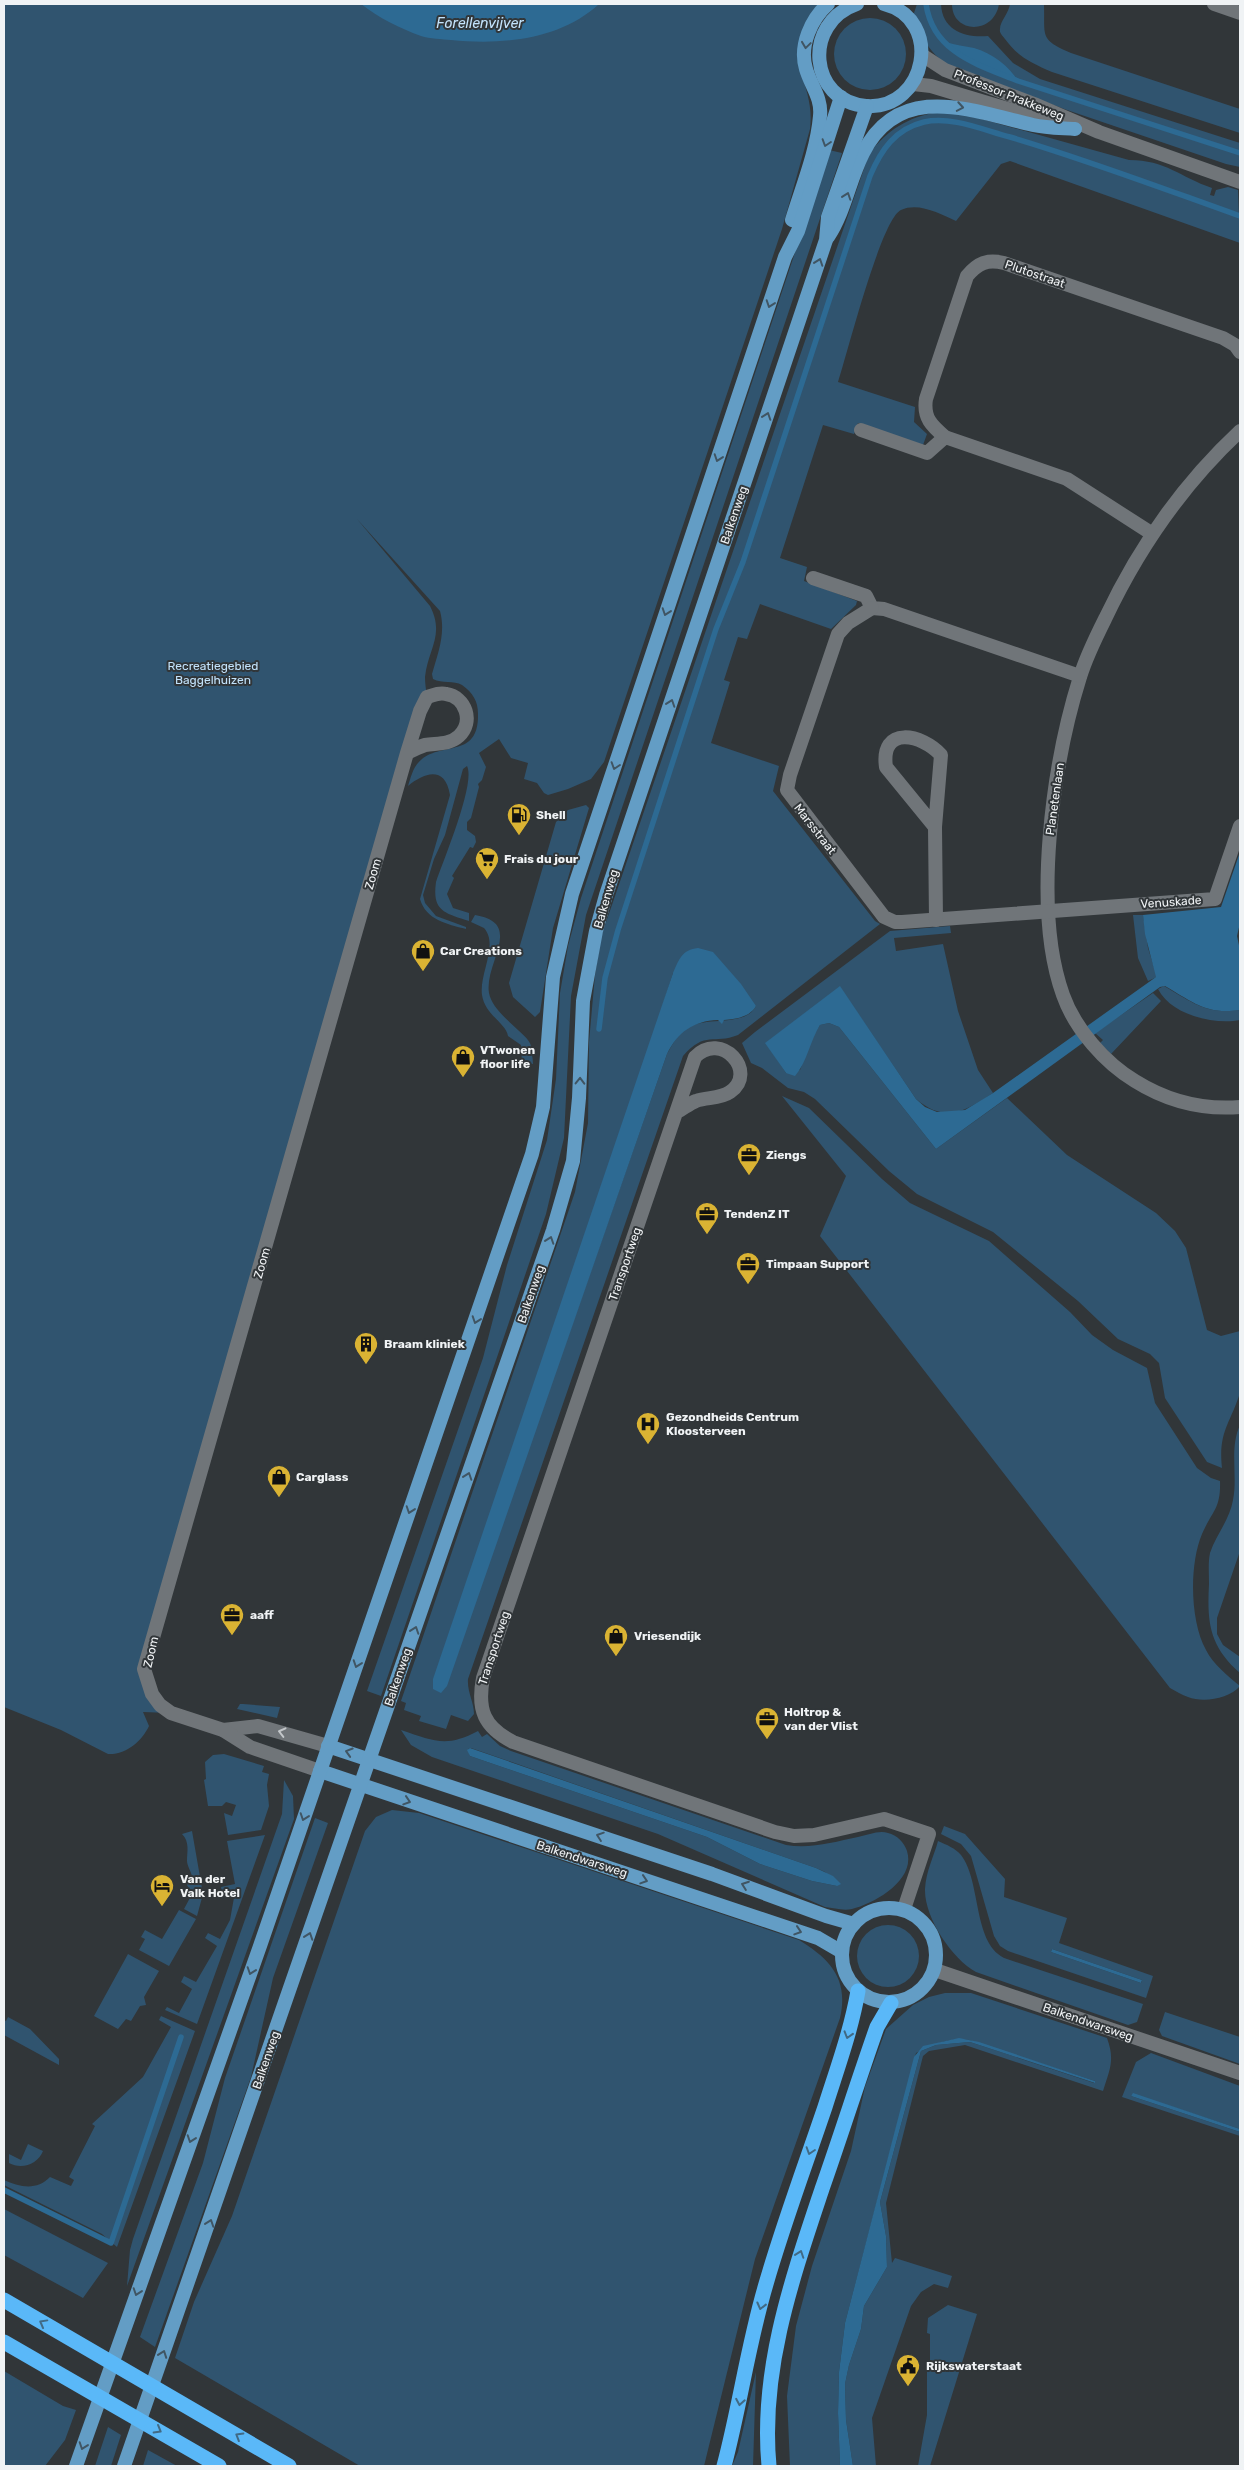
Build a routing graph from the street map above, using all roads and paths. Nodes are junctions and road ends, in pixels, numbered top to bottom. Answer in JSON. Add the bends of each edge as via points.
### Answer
{"nodes":[{"id":1,"x":828,"y":4,"type":"edge"},
{"id":2,"x":857,"y":4,"type":"edge"},
{"id":3,"x":884,"y":4,"type":"edge"},
{"id":4,"x":1214,"y":4,"type":"edge"},
{"id":5,"x":904,"y":9,"type":"edge"},
{"id":6,"x":1240,"y":13,"type":"edge"},
{"id":7,"x":922,"y":55,"type":"junction"},
{"id":8,"x":913,"y":84,"type":"junction"},
{"id":9,"x":841,"y":97,"type":"junction"},
{"id":10,"x":867,"y":106,"type":"junction"},
{"id":11,"x":1075,"y":130,"type":"junction"},
{"id":12,"x":1099,"y":132,"type":"junction"},
{"id":13,"x":1239,"y":180,"type":"edge"},
{"id":14,"x":826,"y":240,"type":"junction"},
{"id":15,"x":785,"y":257,"type":"junction"},
{"id":16,"x":1240,"y":352,"type":"edge"},
{"id":17,"x":861,"y":430,"type":"dead end"},
{"id":18,"x":1240,"y":431,"type":"edge"},
{"id":19,"x":945,"y":437,"type":"junction"},
{"id":20,"x":1152,"y":533,"type":"junction"},
{"id":21,"x":814,"y":578,"type":"dead end"},
{"id":22,"x":872,"y":608,"type":"junction"},
{"id":23,"x":1080,"y":676,"type":"junction"},
{"id":24,"x":407,"y":753,"type":"junction"},
{"id":25,"x":1240,"y":826,"type":"edge"},
{"id":26,"x":936,"y":827,"type":"junction"},
{"id":27,"x":1049,"y":912,"type":"junction"},
{"id":28,"x":936,"y":920,"type":"junction"},
{"id":29,"x":1240,"y":1107,"type":"edge"},
{"id":30,"x":676,"y":1112,"type":"junction"},
{"id":31,"x":223,"y":1730,"type":"junction"},
{"id":32,"x":328,"y":1746,"type":"junction"},
{"id":33,"x":370,"y":1758,"type":"junction"},
{"id":34,"x":320,"y":1771,"type":"junction"},
{"id":35,"x":360,"y":1785,"type":"junction"},
{"id":36,"x":904,"y":1909,"type":"junction"},
{"id":37,"x":854,"y":1924,"type":"junction"},
{"id":38,"x":842,"y":1952,"type":"junction"},
{"id":39,"x":935,"y":1970,"type":"junction"},
{"id":40,"x":858,"y":1990,"type":"junction"},
{"id":41,"x":892,"y":2003,"type":"junction"},
{"id":42,"x":1240,"y":2073,"type":"edge"},
{"id":43,"x":4,"y":2300,"type":"edge"},
{"id":44,"x":4,"y":2342,"type":"edge"},
{"id":45,"x":285,"y":2464,"type":"edge"},
{"id":46,"x":76,"y":2466,"type":"edge"},
{"id":47,"x":124,"y":2466,"type":"edge"},
{"id":48,"x":219,"y":2466,"type":"edge"},
{"id":49,"x":296,"y":2466,"type":"edge"},
{"id":50,"x":724,"y":2466,"type":"edge"},
{"id":51,"x":769,"y":2466,"type":"edge"}],
"edges":[{"from":1,"to":15,"type":"main road","one_way":true,"via":[[815,18],[805,49],[806,70],[818,97],[820,116]]},
{"from":2,"to":9,"type":"main road","via":[[844,9],[828,23],[820,42],[819,63],[827,82]]},
{"from":3,"to":5,"type":"main road"},
{"from":4,"to":6,"type":"street"},
{"from":5,"to":7,"type":"main road","via":[[920,38]]},
{"from":7,"to":8,"type":"main road","via":[[920,70]]},
{"from":7,"to":12,"type":"street","name":"Professor Prakkeweg","via":[[945,70]]},
{"from":8,"to":10,"type":"main road","via":[[885,104]]},
{"from":8,"to":11,"type":"street","name":"Professor Prakkeweg","via":[[931,86]]},
{"from":9,"to":10,"type":"main road"},
{"from":9,"to":15,"type":"main road","one_way":true,"via":[[798,230]]},
{"from":10,"to":14,"type":"main road","name":"Balkenweg","via":[[828,217]]},
{"from":11,"to":12,"type":"street","name":"Professor Prakkeweg"},
{"from":14,"to":11,"type":"main road","one_way":true,"via":[[838,222],[863,153],[878,131],[899,115],[924,106],[949,105],[1036,126]]},
{"from":12,"to":13,"type":"street","name":"Professor Prakkeweg"},
{"from":33,"to":14,"type":"main road","name":"Balkenweg","one_way":true,"via":[[565,1192],[577,1132],[583,1001],[606,894]]},
{"from":15,"to":32,"type":"main road","one_way":true,"via":[[572,894],[553,977],[543,1107],[532,1154]]},
{"from":16,"to":19,"type":"street","name":"Plutostraat","via":[[1223,338],[1004,263],[985,261],[967,276],[926,399],[926,418]]},
{"from":17,"to":19,"type":"street","via":[[926,453]]},
{"from":18,"to":20,"type":"street","name":"Planetenlaan","via":[[1186,486]]},
{"from":19,"to":20,"type":"street","name":"Plutostraat","via":[[1068,479]]},
{"from":20,"to":23,"type":"street","name":"Planetenlaan","via":[[1118,591]]},
{"from":21,"to":22,"type":"street","via":[[866,596]]},
{"from":22,"to":23,"type":"street"},
{"from":22,"to":28,"type":"street","name":"Marsstraat","via":[[848,623],[838,634],[787,790],[884,917],[895,922]]},
{"from":23,"to":27,"type":"street","name":"Planetenlaan","via":[[1056,776],[1049,844]]},
{"from":24,"to":24,"type":"street","name":"Zoom","via":[[425,746],[445,744],[458,737],[468,716],[464,705],[456,697],[439,693],[427,697]]},
{"from":24,"to":31,"type":"street","name":"Zoom","via":[[144,1669],[152,1694],[170,1714]]},
{"from":25,"to":27,"type":"street","name":"Venuskade","via":[[1215,899]]},
{"from":26,"to":26,"type":"street","via":[[886,767],[884,755],[893,739],[905,736],[933,746],[942,755]]},
{"from":26,"to":28,"type":"street"},
{"from":27,"to":28,"type":"street","name":"Marsstraat"},
{"from":27,"to":29,"type":"street","name":"Planetenlaan","via":[[1057,975],[1063,995],[1077,1023],[1118,1070],[1156,1094],[1191,1104]]},
{"from":30,"to":30,"type":"street","name":"Transportweg","via":[[696,1101],[724,1095],[734,1088],[741,1072],[736,1058],[714,1048],[701,1051],[695,1057]]},
{"from":30,"to":36,"type":"street","name":"Transportweg","via":[[486,1669],[480,1692],[481,1707],[492,1728],[513,1742],[775,1832],[814,1836],[884,1819],[929,1834]]},
{"from":32,"to":31,"type":"street","name":"Zoom","one_way":true,"via":[[258,1726]]},
{"from":31,"to":34,"type":"street","name":"Zoom","via":[[250,1747]]},
{"from":33,"to":32,"type":"main road","name":"Zoom","one_way":true},
{"from":32,"to":34,"type":"main road"},
{"from":33,"to":35,"type":"main road","name":"Balkenweg"},
{"from":37,"to":33,"type":"main road","one_way":true},
{"from":34,"to":35,"type":"main road","name":"Balkendwarsweg"},
{"from":34,"to":46,"type":"main road","one_way":true},
{"from":35,"to":38,"type":"main road","name":"Balkendwarsweg","one_way":true,"via":[[818,1938]]},
{"from":47,"to":35,"type":"main road","name":"Balkenweg","one_way":true},
{"from":36,"to":37,"type":"main road","via":[[878,1909]]},
{"from":36,"to":39,"type":"main road","via":[[917,1915],[928,1926],[937,1954]]},
{"from":37,"to":38,"type":"main road","via":[[846,1936]]},
{"from":38,"to":40,"type":"main road","via":[[845,1972]]},
{"from":39,"to":41,"type":"main road","via":[[928,1983],[916,1994]]},
{"from":39,"to":42,"type":"street","name":"Balkendwarsweg"},
{"from":40,"to":41,"type":"main road","via":[[868,1997]]},
{"from":40,"to":50,"type":"highway","one_way":true,"via":[[840,2062],[766,2285]]},
{"from":51,"to":41,"type":"highway","one_way":true,"via":[[769,2402],[774,2352],[789,2289],[877,2027]]},
{"from":45,"to":43,"type":"highway","one_way":true},
{"from":44,"to":48,"type":"highway","one_way":true},
{"from":45,"to":49,"type":"highway"}]}
